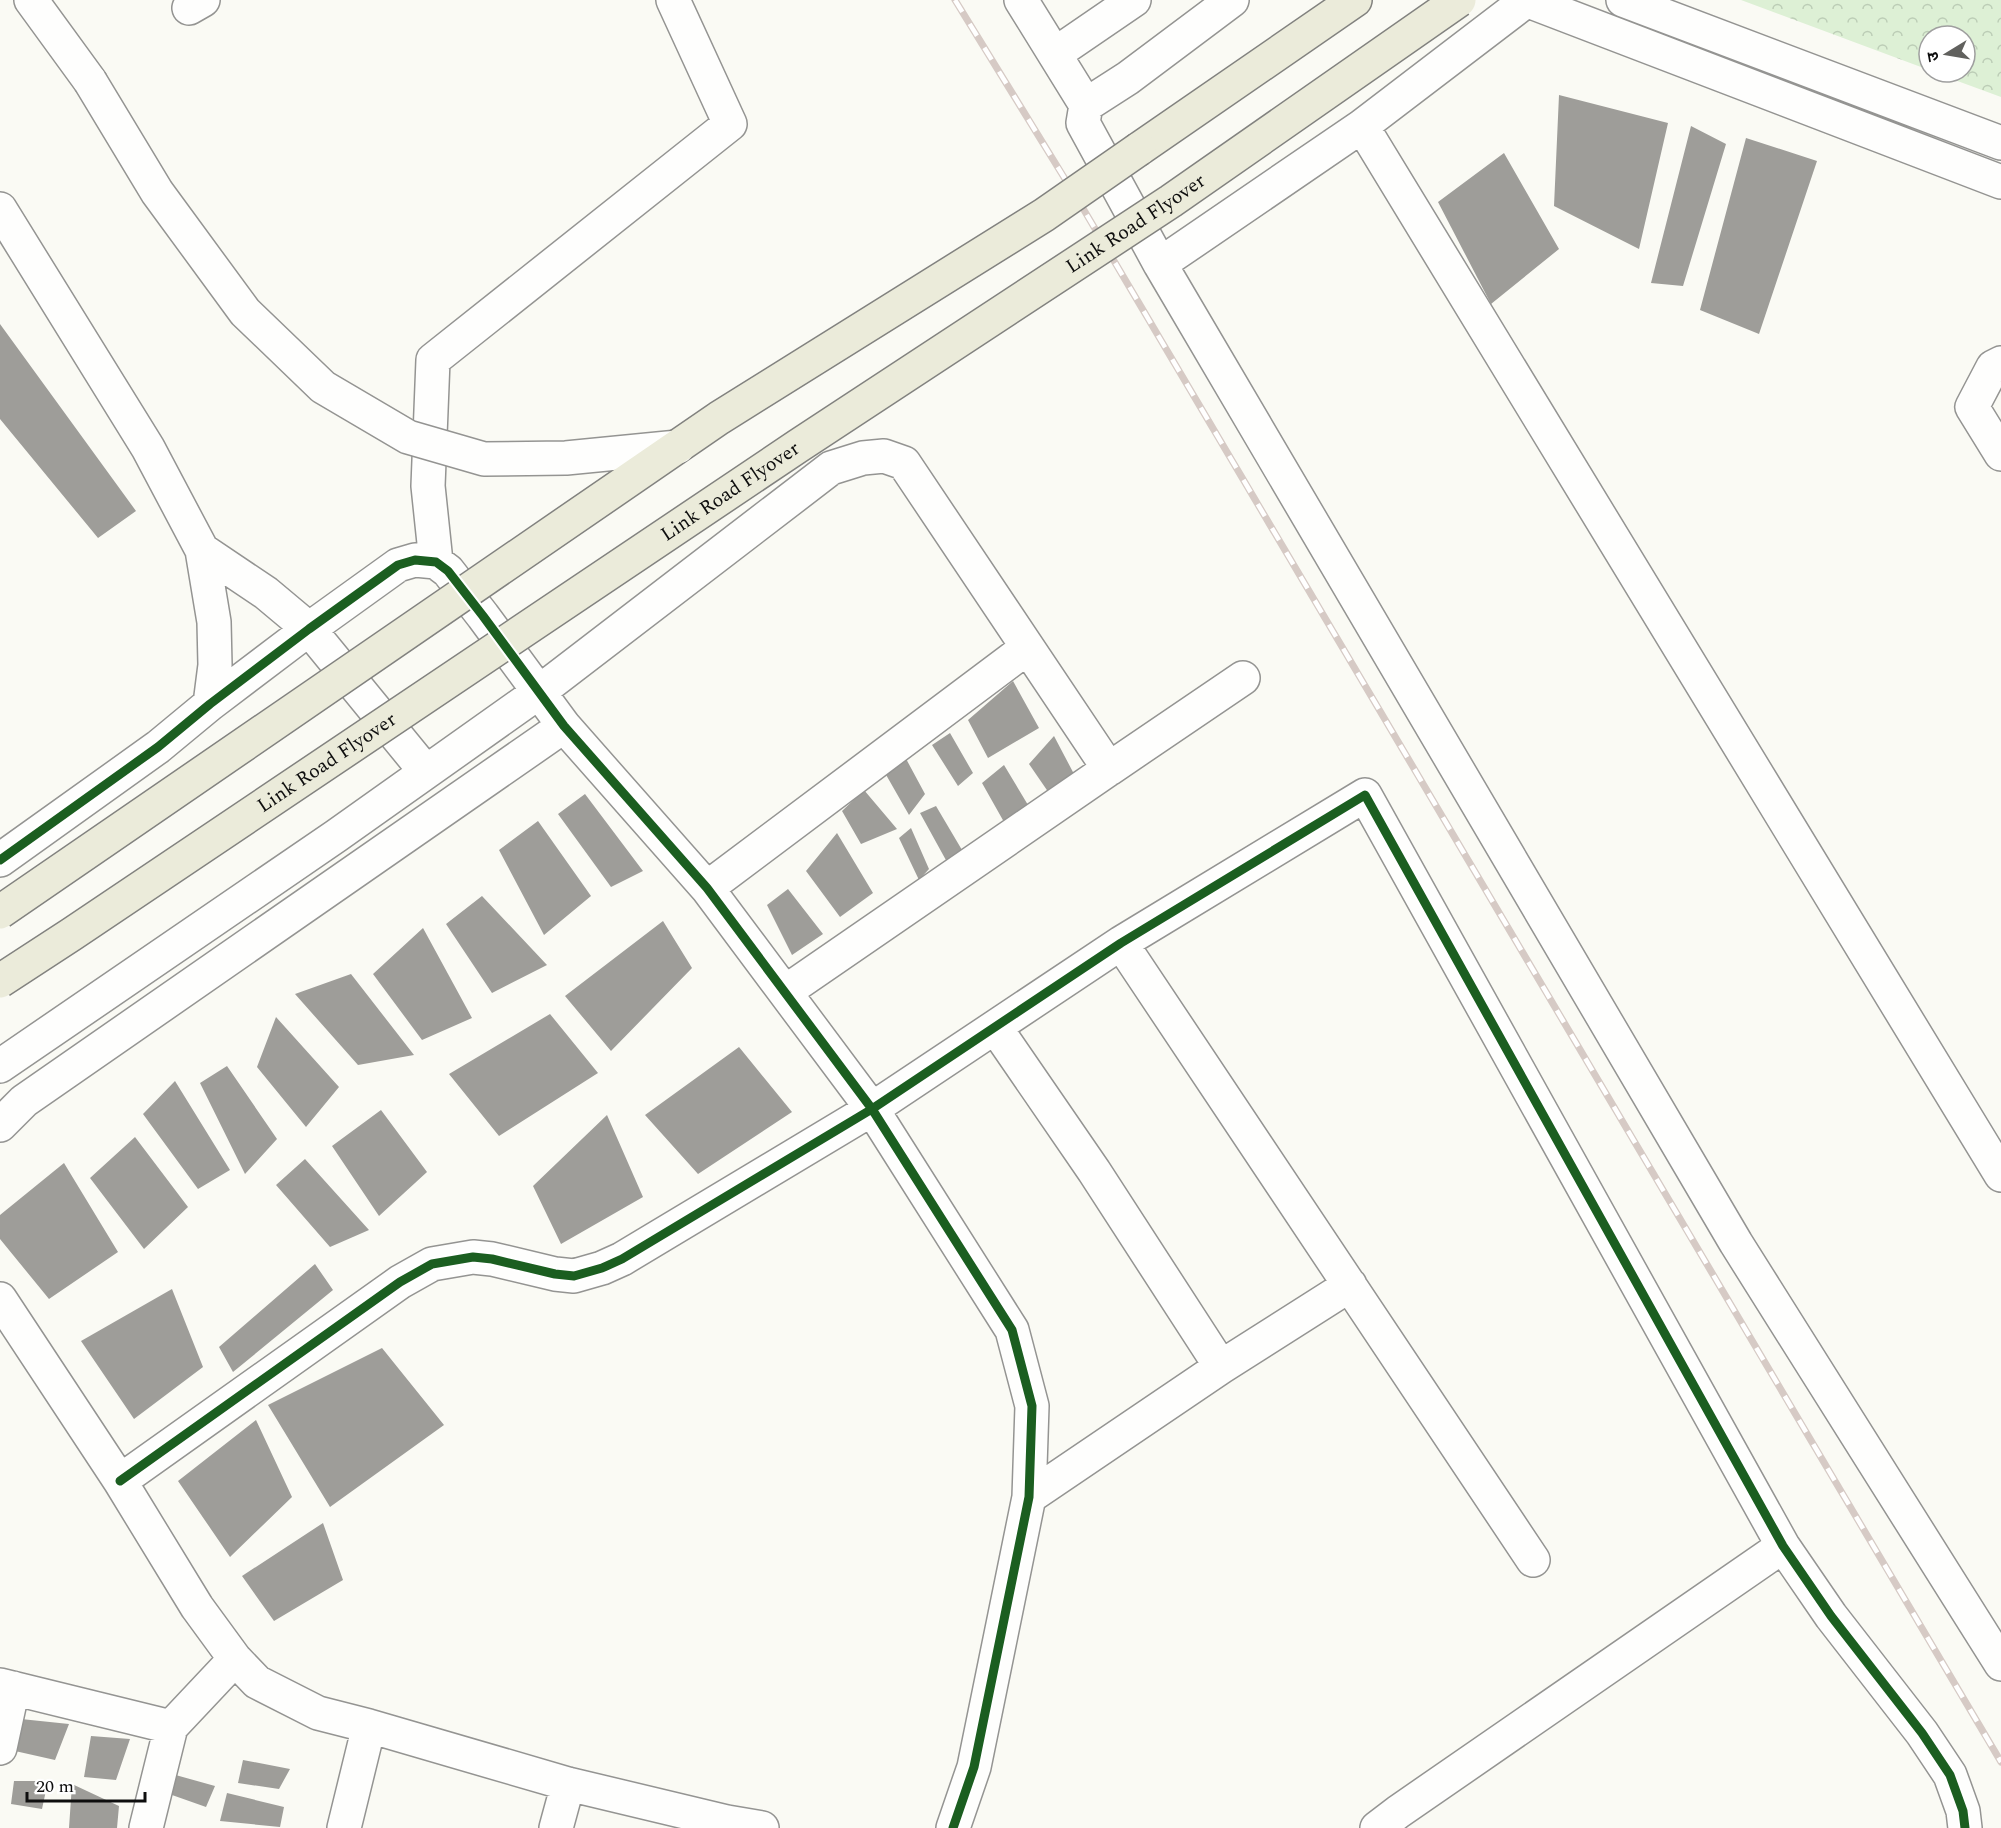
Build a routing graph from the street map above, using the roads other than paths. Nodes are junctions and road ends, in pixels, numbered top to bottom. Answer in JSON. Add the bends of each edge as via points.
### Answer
{"nodes":[{"id":1,"x":31,"y":0,"type":"edge"},
{"id":2,"x":673,"y":0,"type":"edge"},
{"id":3,"x":1021,"y":0,"type":"edge"},
{"id":4,"x":1134,"y":0,"type":"edge"},
{"id":5,"x":1232,"y":0,"type":"edge"},
{"id":6,"x":1355,"y":0,"type":"edge"},
{"id":7,"x":1459,"y":0,"type":"edge"},
{"id":8,"x":1526,"y":0,"type":"edge"},
{"id":9,"x":1623,"y":0,"type":"edge"},
{"id":10,"x":1054,"y":54,"type":"junction"},
{"id":11,"x":1086,"y":105,"type":"junction"},
{"id":12,"x":1362,"y":126,"type":"junction"},
{"id":13,"x":2001,"y":143,"type":"edge"},
{"id":14,"x":2001,"y":182,"type":"edge"},
{"id":15,"x":0,"y":209,"type":"edge"},
{"id":16,"x":1160,"y":264,"type":"junction"},
{"id":17,"x":2001,"y":363,"type":"edge"},
{"id":18,"x":678,"y":447,"type":"junction"},
{"id":19,"x":2001,"y":454,"type":"edge"},
{"id":20,"x":202,"y":550,"type":"junction"},
{"id":21,"x":436,"y":562,"type":"junction"},
{"id":22,"x":309,"y":629,"type":"junction"},
{"id":23,"x":1027,"y":648,"type":"junction"},
{"id":24,"x":1243,"y":678,"type":"dead end"},
{"id":25,"x":539,"y":692,"type":"junction"},
{"id":26,"x":210,"y":704,"type":"junction"},
{"id":27,"x":564,"y":726,"type":"junction"},
{"id":28,"x":1109,"y":769,"type":"junction"},
{"id":29,"x":426,"y":772,"type":"junction"},
{"id":30,"x":0,"y":860,"type":"edge"},
{"id":31,"x":707,"y":888,"type":"junction"},
{"id":32,"x":0,"y":912,"type":"edge"},
{"id":33,"x":1121,"y":943,"type":"junction"},
{"id":34,"x":0,"y":981,"type":"edge"},
{"id":35,"x":785,"y":992,"type":"junction"},
{"id":36,"x":995,"y":1027,"type":"junction"},
{"id":37,"x":0,"y":1066,"type":"edge"},
{"id":38,"x":872,"y":1109,"type":"junction"},
{"id":39,"x":0,"y":1125,"type":"edge"},
{"id":40,"x":2001,"y":1175,"type":"edge"},
{"id":41,"x":1350,"y":1285,"type":"junction"},
{"id":42,"x":0,"y":1299,"type":"edge"},
{"id":43,"x":1221,"y":1368,"type":"junction"},
{"id":44,"x":120,"y":1481,"type":"junction"},
{"id":45,"x":1029,"y":1497,"type":"junction"},
{"id":46,"x":1783,"y":1546,"type":"junction"},
{"id":47,"x":1533,"y":1560,"type":"dead end"},
{"id":48,"x":235,"y":1659,"type":"junction"},
{"id":49,"x":2001,"y":1664,"type":"edge"},
{"id":50,"x":7,"y":1687,"type":"edge"},
{"id":51,"x":369,"y":1726,"type":"junction"},
{"id":52,"x":171,"y":1727,"type":"junction"},
{"id":53,"x":0,"y":1748,"type":"edge"},
{"id":54,"x":568,"y":1784,"type":"junction"},
{"id":55,"x":726,"y":1825,"type":"edge"},
{"id":56,"x":146,"y":1828,"type":"edge"},
{"id":57,"x":344,"y":1828,"type":"edge"},
{"id":58,"x":556,"y":1828,"type":"edge"},
{"id":59,"x":762,"y":1828,"type":"edge"},
{"id":60,"x":953,"y":1828,"type":"edge"},
{"id":61,"x":1377,"y":1828,"type":"edge"},
{"id":62,"x":1965,"y":1828,"type":"edge"}],
"edges":[{"from":1,"to":18,"type":"street","bridge":true,"via":[[90,81],[157,192],[246,312],[323,387],[408,437],[484,459],[566,458]]},
{"from":2,"to":21,"type":"street","via":[[730,124],[433,360],[428,486]]},
{"from":3,"to":10,"type":"street"},
{"from":4,"to":10,"type":"street"},
{"from":5,"to":11,"type":"street"},
{"from":6,"to":18,"type":"main road","bridge":true,"via":[[1044,214]]},
{"from":7,"to":34,"type":"main road","name":"Link Road Flyover","bridge":true,"via":[[1171,201]]},
{"from":8,"to":12,"type":"street"},
{"from":8,"to":14,"type":"street"},
{"from":9,"to":13,"type":"street"},
{"from":10,"to":11,"type":"street"},
{"from":11,"to":16,"type":"street","via":[[1083,123]]},
{"from":12,"to":16,"type":"street"},
{"from":12,"to":40,"type":"street"},
{"from":15,"to":20,"type":"street","via":[[148,448]]},
{"from":16,"to":49,"type":"street","via":[[1730,1232]]},
{"from":17,"to":19,"type":"street","via":[[1994,367],[1972,407]]},
{"from":18,"to":32,"type":"main road","bridge":true},
{"from":20,"to":22,"type":"street","via":[[266,593]]},
{"from":20,"to":26,"type":"street","via":[[214,622],[215,665]]},
{"from":21,"to":22,"type":"street","via":[[415,560],[398,565]]},
{"from":21,"to":25,"type":"street","via":[[448,571]]},
{"from":22,"to":26,"type":"street"},
{"from":22,"to":29,"type":"street"},
{"from":23,"to":25,"type":"street","via":[[904,463],[884,456],[831,468]]},
{"from":23,"to":28,"type":"street"},
{"from":23,"to":31,"type":"street"},
{"from":24,"to":28,"type":"street"},
{"from":25,"to":27,"type":"street"},
{"from":25,"to":29,"type":"street"},
{"from":26,"to":30,"type":"street","via":[[158,747]]},
{"from":27,"to":31,"type":"street"},
{"from":27,"to":39,"type":"street","via":[[24,1101]]},
{"from":28,"to":35,"type":"street"},
{"from":29,"to":37,"type":"street"},
{"from":31,"to":35,"type":"street"},
{"from":33,"to":36,"type":"street"},
{"from":33,"to":41,"type":"street"},
{"from":33,"to":46,"type":"street","via":[[1365,795]]},
{"from":35,"to":38,"type":"street"},
{"from":36,"to":38,"type":"street"},
{"from":36,"to":43,"type":"street"},
{"from":38,"to":44,"type":"street","via":[[602,1268],[574,1276],[473,1257],[432,1264],[400,1282]]},
{"from":38,"to":45,"type":"street","via":[[1012,1330],[1032,1406]]},
{"from":41,"to":43,"type":"street"},
{"from":41,"to":47,"type":"street"},
{"from":42,"to":44,"type":"street"},
{"from":43,"to":45,"type":"street"},
{"from":44,"to":48,"type":"street","via":[[197,1607]]},
{"from":45,"to":60,"type":"street","via":[[974,1767]]},
{"from":46,"to":61,"type":"street"},
{"from":46,"to":62,"type":"street","via":[[1950,1774]]},
{"from":48,"to":51,"type":"street","via":[[257,1682],[318,1713]]},
{"from":48,"to":52,"type":"street"},
{"from":50,"to":52,"type":"street"},
{"from":50,"to":53,"type":"street"},
{"from":51,"to":54,"type":"street"},
{"from":51,"to":57,"type":"street"},
{"from":52,"to":56,"type":"street"},
{"from":54,"to":55,"type":"street"},
{"from":54,"to":58,"type":"street"},
{"from":55,"to":59,"type":"street"}]}
